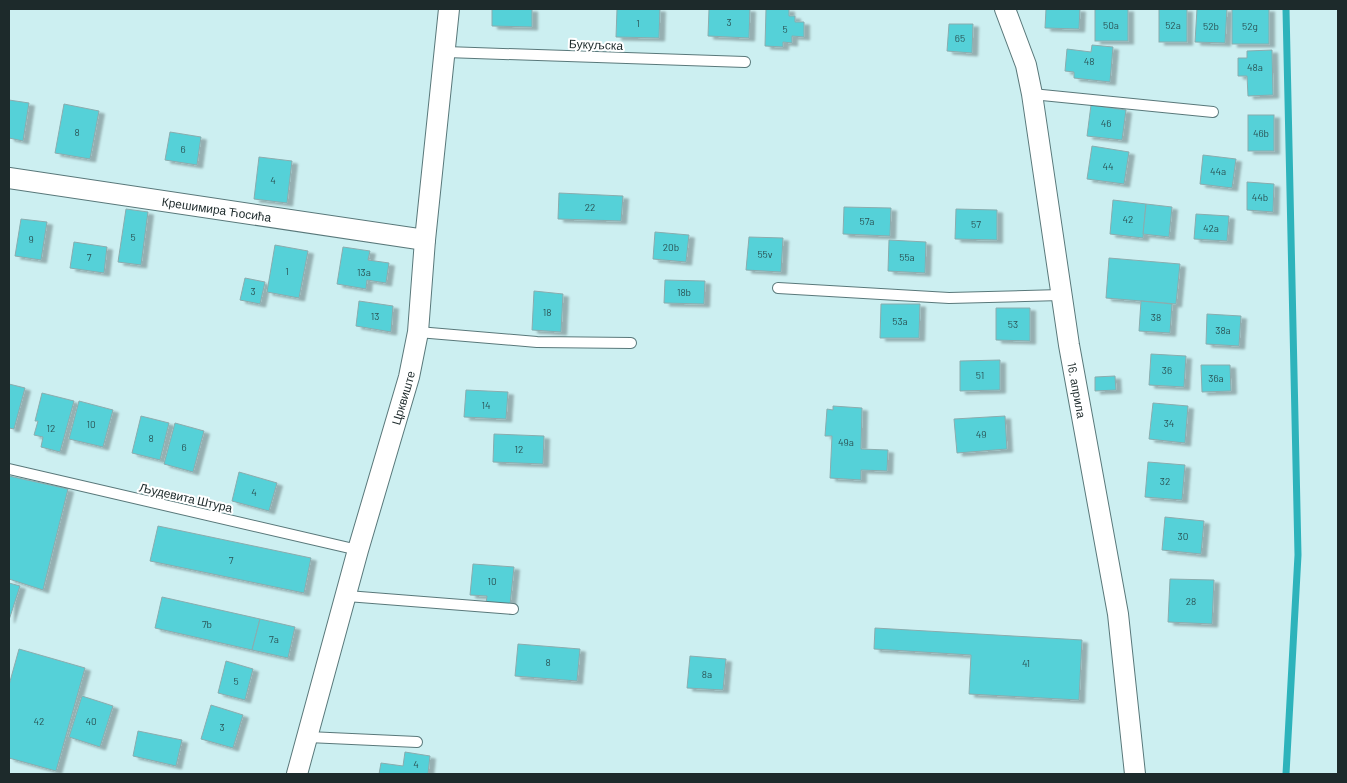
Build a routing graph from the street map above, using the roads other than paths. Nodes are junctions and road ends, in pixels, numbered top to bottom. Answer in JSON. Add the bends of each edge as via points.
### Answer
{"nodes":[{"id":1,"x":449,"y":9,"type":"edge"},
{"id":2,"x":1005,"y":9,"type":"edge"},
{"id":3,"x":446,"y":52,"type":"junction"},
{"id":4,"x":745,"y":62,"type":"dead end"},
{"id":5,"x":1032,"y":94,"type":"junction"},
{"id":6,"x":1213,"y":112,"type":"dead end"},
{"id":7,"x":9,"y":178,"type":"edge"},
{"id":8,"x":425,"y":240,"type":"junction"},
{"id":9,"x":778,"y":288,"type":"dead end"},
{"id":10,"x":1061,"y":295,"type":"junction"},
{"id":11,"x":418,"y":332,"type":"junction"},
{"id":12,"x":631,"y":344,"type":"dead end"},
{"id":13,"x":9,"y":469,"type":"edge"},
{"id":14,"x":358,"y":550,"type":"junction"},
{"id":15,"x":347,"y":596,"type":"junction"},
{"id":16,"x":513,"y":609,"type":"dead end"},
{"id":17,"x":308,"y":737,"type":"junction"},
{"id":18,"x":417,"y":742,"type":"dead end"},
{"id":19,"x":297,"y":774,"type":"edge"},
{"id":20,"x":1135,"y":774,"type":"edge"}],
"edges":[{"from":1,"to":3,"type":"street","name":"Црквиште"},
{"from":2,"to":5,"type":"street","name":"16. априла","via":[[1026,64]]},
{"from":3,"to":4,"type":"lane","name":"Букуљска"},
{"from":3,"to":8,"type":"street","name":"Црквиште"},
{"from":5,"to":6,"type":"lane"},
{"from":5,"to":10,"type":"street","name":"16. априла"},
{"from":7,"to":8,"type":"street","name":"Крешимира Ћосића"},
{"from":8,"to":11,"type":"street","name":"Црквиште"},
{"from":9,"to":10,"type":"lane","via":[[949,298]]},
{"from":10,"to":20,"type":"street","name":"16. априла","via":[[1118,614]]},
{"from":11,"to":12,"type":"lane","via":[[537,342]]},
{"from":11,"to":14,"type":"street","name":"Црквиште","via":[[409,377]]},
{"from":13,"to":14,"type":"lane","name":"Људевита Штура"},
{"from":14,"to":15,"type":"street","name":"Црквиште"},
{"from":15,"to":16,"type":"lane"},
{"from":15,"to":17,"type":"street","name":"Црквиште"},
{"from":17,"to":18,"type":"lane"},
{"from":17,"to":19,"type":"street","name":"Црквиште"}]}
